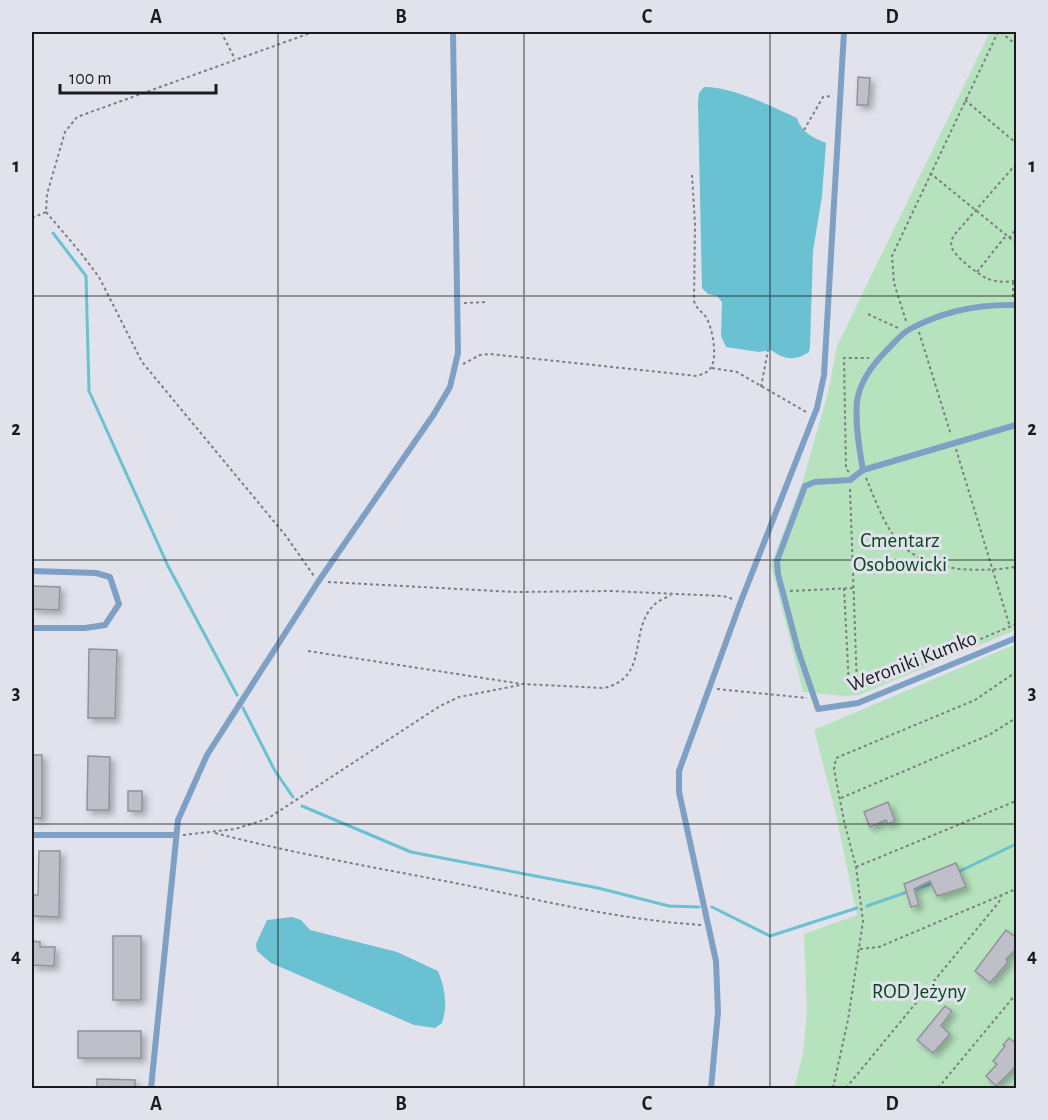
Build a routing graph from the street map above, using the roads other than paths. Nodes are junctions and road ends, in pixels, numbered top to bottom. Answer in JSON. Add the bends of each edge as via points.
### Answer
{"nodes":[{"id":1,"x":453,"y":32,"type":"edge"},
{"id":2,"x":844,"y":32,"type":"edge"},
{"id":3,"x":1015,"y":305,"type":"edge"},
{"id":4,"x":1017,"y":425,"type":"edge"},
{"id":5,"x":863,"y":470,"type":"junction"},
{"id":6,"x":32,"y":571,"type":"edge"},
{"id":7,"x":32,"y":628,"type":"edge"},
{"id":8,"x":1017,"y":638,"type":"edge"},
{"id":9,"x":32,"y":835,"type":"edge"},
{"id":10,"x":176,"y":835,"type":"junction"},
{"id":11,"x":151,"y":1089,"type":"edge"},
{"id":12,"x":711,"y":1089,"type":"edge"}],
"edges":[{"from":1,"to":10,"type":"lane","via":[[458,352],[450,387],[207,755],[178,820]]},
{"from":2,"to":12,"type":"lane","via":[[824,375],[814,416],[679,771],[717,961],[718,1012]]},
{"from":3,"to":5,"type":"lane","via":[[967,308],[917,326],[878,359],[857,401]]},
{"from":4,"to":5,"type":"lane"},
{"from":5,"to":8,"type":"lane","name":"Weroniki Kumko","via":[[850,480],[805,486],[777,561],[798,650],[818,709],[858,703]]},
{"from":6,"to":7,"type":"lane","via":[[110,577],[119,604],[105,625]]},
{"from":9,"to":10,"type":"lane"},
{"from":10,"to":11,"type":"lane"}]}
